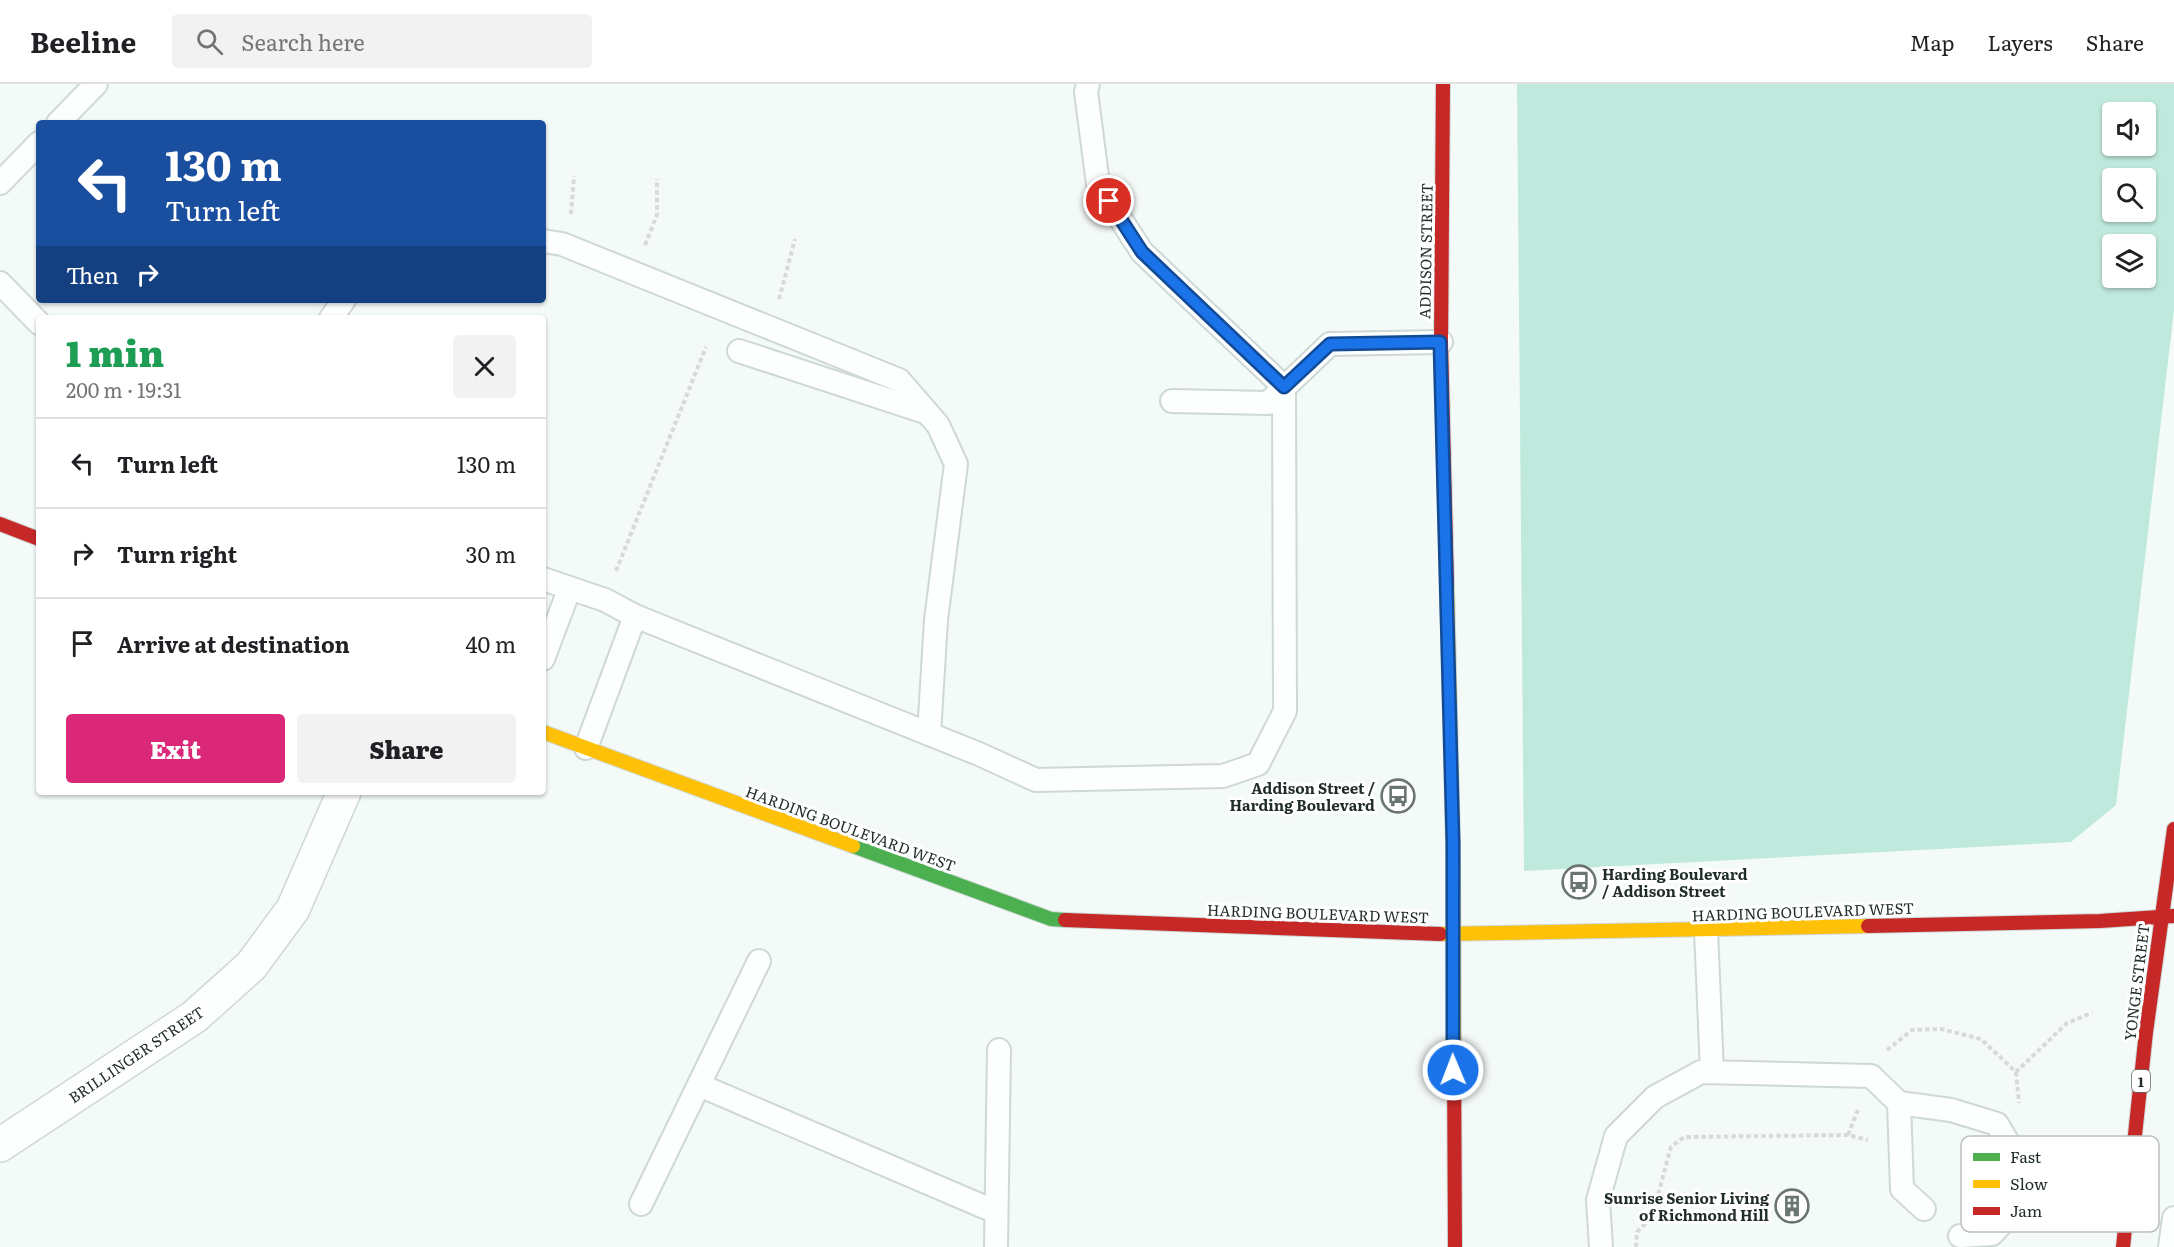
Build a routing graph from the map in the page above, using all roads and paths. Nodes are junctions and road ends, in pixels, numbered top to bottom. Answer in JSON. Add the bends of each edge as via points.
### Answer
{"nodes":[{"id":1,"x":96,"y":84,"type":"edge"},
{"id":2,"x":1088,"y":84,"type":"edge"},
{"id":3,"x":1443,"y":84,"type":"edge"},
{"id":4,"x":61,"y":120,"type":"edge"},
{"id":5,"x":36,"y":146,"type":"edge"},
{"id":6,"x":574,"y":176,"type":"dead end"},
{"id":7,"x":657,"y":179,"type":"dead end"},
{"id":8,"x":0,"y":183,"type":"edge"},
{"id":9,"x":795,"y":239,"type":"dead end"},
{"id":10,"x":553,"y":243,"type":"edge"},
{"id":11,"x":634,"y":273,"type":"junction"},
{"id":12,"x":0,"y":283,"type":"edge"},
{"id":13,"x":722,"y":310,"type":"junction"},
{"id":14,"x":36,"y":320,"type":"edge"},
{"id":15,"x":770,"y":328,"type":"junction"},
{"id":16,"x":1440,"y":342,"type":"junction"},
{"id":17,"x":739,"y":351,"type":"dead end"},
{"id":18,"x":1284,"y":387,"type":"junction"},
{"id":19,"x":1172,"y":401,"type":"dead end"},
{"id":20,"x":927,"y":413,"type":"junction"},
{"id":21,"x":0,"y":524,"type":"edge"},
{"id":22,"x":36,"y":537,"type":"edge"},
{"id":23,"x":546,"y":580,"type":"edge"},
{"id":24,"x":569,"y":590,"type":"junction"},
{"id":25,"x":605,"y":600,"type":"junction"},
{"id":26,"x":635,"y":616,"type":"junction"},
{"id":27,"x":546,"y":651,"type":"edge"},
{"id":28,"x":546,"y":733,"type":"edge"},
{"id":29,"x":929,"y":734,"type":"junction"},
{"id":30,"x":586,"y":748,"type":"junction"},
{"id":31,"x":343,"y":795,"type":"edge"},
{"id":32,"x":2174,"y":829,"type":"edge"},
{"id":33,"x":2168,"y":915,"type":"edge"},
{"id":34,"x":1706,"y":930,"type":"junction"},
{"id":35,"x":1453,"y":935,"type":"junction"},
{"id":36,"x":759,"y":961,"type":"dead end"},
{"id":37,"x":2092,"y":1013,"type":"dead end"},
{"id":38,"x":999,"y":1050,"type":"dead end"},
{"id":39,"x":1712,"y":1072,"type":"junction"},
{"id":40,"x":1871,"y":1076,"type":"junction"},
{"id":41,"x":699,"y":1085,"type":"junction"},
{"id":42,"x":1899,"y":1102,"type":"junction"},
{"id":43,"x":1848,"y":1136,"type":"junction"},
{"id":44,"x":2004,"y":1136,"type":"edge"},
{"id":45,"x":2138,"y":1136,"type":"edge"},
{"id":46,"x":1870,"y":1140,"type":"dead end"},
{"id":47,"x":0,"y":1145,"type":"edge"},
{"id":48,"x":641,"y":1204,"type":"dead end"},
{"id":49,"x":1924,"y":1209,"type":"dead end"},
{"id":50,"x":996,"y":1212,"type":"junction"},
{"id":51,"x":2174,"y":1218,"type":"edge"},
{"id":52,"x":1994,"y":1232,"type":"edge"},
{"id":53,"x":2125,"y":1232,"type":"edge"},
{"id":54,"x":1960,"y":1236,"type":"dead end"},
{"id":55,"x":996,"y":1247,"type":"edge"},
{"id":56,"x":1455,"y":1247,"type":"edge"},
{"id":57,"x":1601,"y":1247,"type":"edge"},
{"id":58,"x":1636,"y":1247,"type":"edge"},
{"id":59,"x":2123,"y":1247,"type":"edge"},
{"id":60,"x":2170,"y":1247,"type":"edge"}],
"edges":[{"from":1,"to":4,"type":"lane"},
{"from":2,"to":18,"type":"lane","via":[[1098,184],[1142,252]]},
{"from":3,"to":16,"type":"street","name":"ADDISON STREET"},
{"from":5,"to":8,"type":"lane"},
{"from":6,"to":10,"type":"path","via":[[571,214]]},
{"from":7,"to":11,"type":"path","via":[[657,215]]},
{"from":9,"to":15,"type":"path"},
{"from":10,"to":11,"type":"lane"},
{"from":11,"to":13,"type":"lane"},
{"from":12,"to":14,"type":"lane"},
{"from":13,"to":15,"type":"lane"},
{"from":13,"to":25,"type":"path"},
{"from":15,"to":20,"type":"lane","via":[[899,380]]},
{"from":16,"to":18,"type":"lane","via":[[1330,344]]},
{"from":16,"to":35,"type":"street","name":"ADDISON STREET"},
{"from":17,"to":20,"type":"lane"},
{"from":18,"to":19,"type":"lane","via":[[1268,403]]},
{"from":18,"to":29,"type":"lane","via":[[1285,711],[1258,764],[1223,776],[1036,780]]},
{"from":20,"to":29,"type":"lane","via":[[938,426],[956,464],[936,620]]},
{"from":21,"to":22,"type":"street"},
{"from":23,"to":24,"type":"lane"},
{"from":24,"to":25,"type":"lane"},
{"from":24,"to":27,"type":"lane"},
{"from":25,"to":26,"type":"lane"},
{"from":26,"to":29,"type":"lane"},
{"from":26,"to":30,"type":"lane"},
{"from":28,"to":30,"type":"street","name":"HARDING BOULEVARD WEST"},
{"from":30,"to":35,"type":"street","name":"HARDING BOULEVARD WEST","via":[[1051,919]]},
{"from":31,"to":47,"type":"street","name":"BRILLINGER STREET","via":[[293,909],[251,966],[194,1017]]},
{"from":32,"to":33,"type":"street","name":"YONGE STREET","number":"1"},
{"from":33,"to":34,"type":"street","name":"HARDING BOULEVARD WEST","via":[[2100,921]]},
{"from":33,"to":45,"type":"street","name":"YONGE STREET","number":"1"},
{"from":34,"to":35,"type":"street","name":"HARDING BOULEVARD WEST"},
{"from":34,"to":39,"type":"lane"},
{"from":35,"to":56,"type":"street","name":"ADDISON STREET"},
{"from":36,"to":41,"type":"lane"},
{"from":37,"to":40,"type":"path","via":[[2067,1023],[2016,1072],[1981,1039],[1941,1029],[1912,1030],[1881,1055]]},
{"from":38,"to":50,"type":"lane"},
{"from":39,"to":40,"type":"lane"},
{"from":39,"to":57,"type":"lane","via":[[1701,1072],[1655,1097],[1616,1137],[1598,1200]]},
{"from":40,"to":42,"type":"lane"},
{"from":40,"to":43,"type":"path"},
{"from":41,"to":48,"type":"lane"},
{"from":41,"to":50,"type":"lane"},
{"from":42,"to":44,"type":"lane","via":[[1951,1110],[1997,1124]]},
{"from":42,"to":49,"type":"lane","via":[[1902,1189]]},
{"from":43,"to":46,"type":"path"},
{"from":43,"to":58,"type":"path","via":[[1684,1137],[1671,1147],[1652,1217],[1637,1232]]},
{"from":50,"to":55,"type":"lane"},
{"from":51,"to":60,"type":"lane"},
{"from":52,"to":54,"type":"lane"},
{"from":53,"to":59,"type":"street","name":"YONGE STREET","number":"1"}]}
